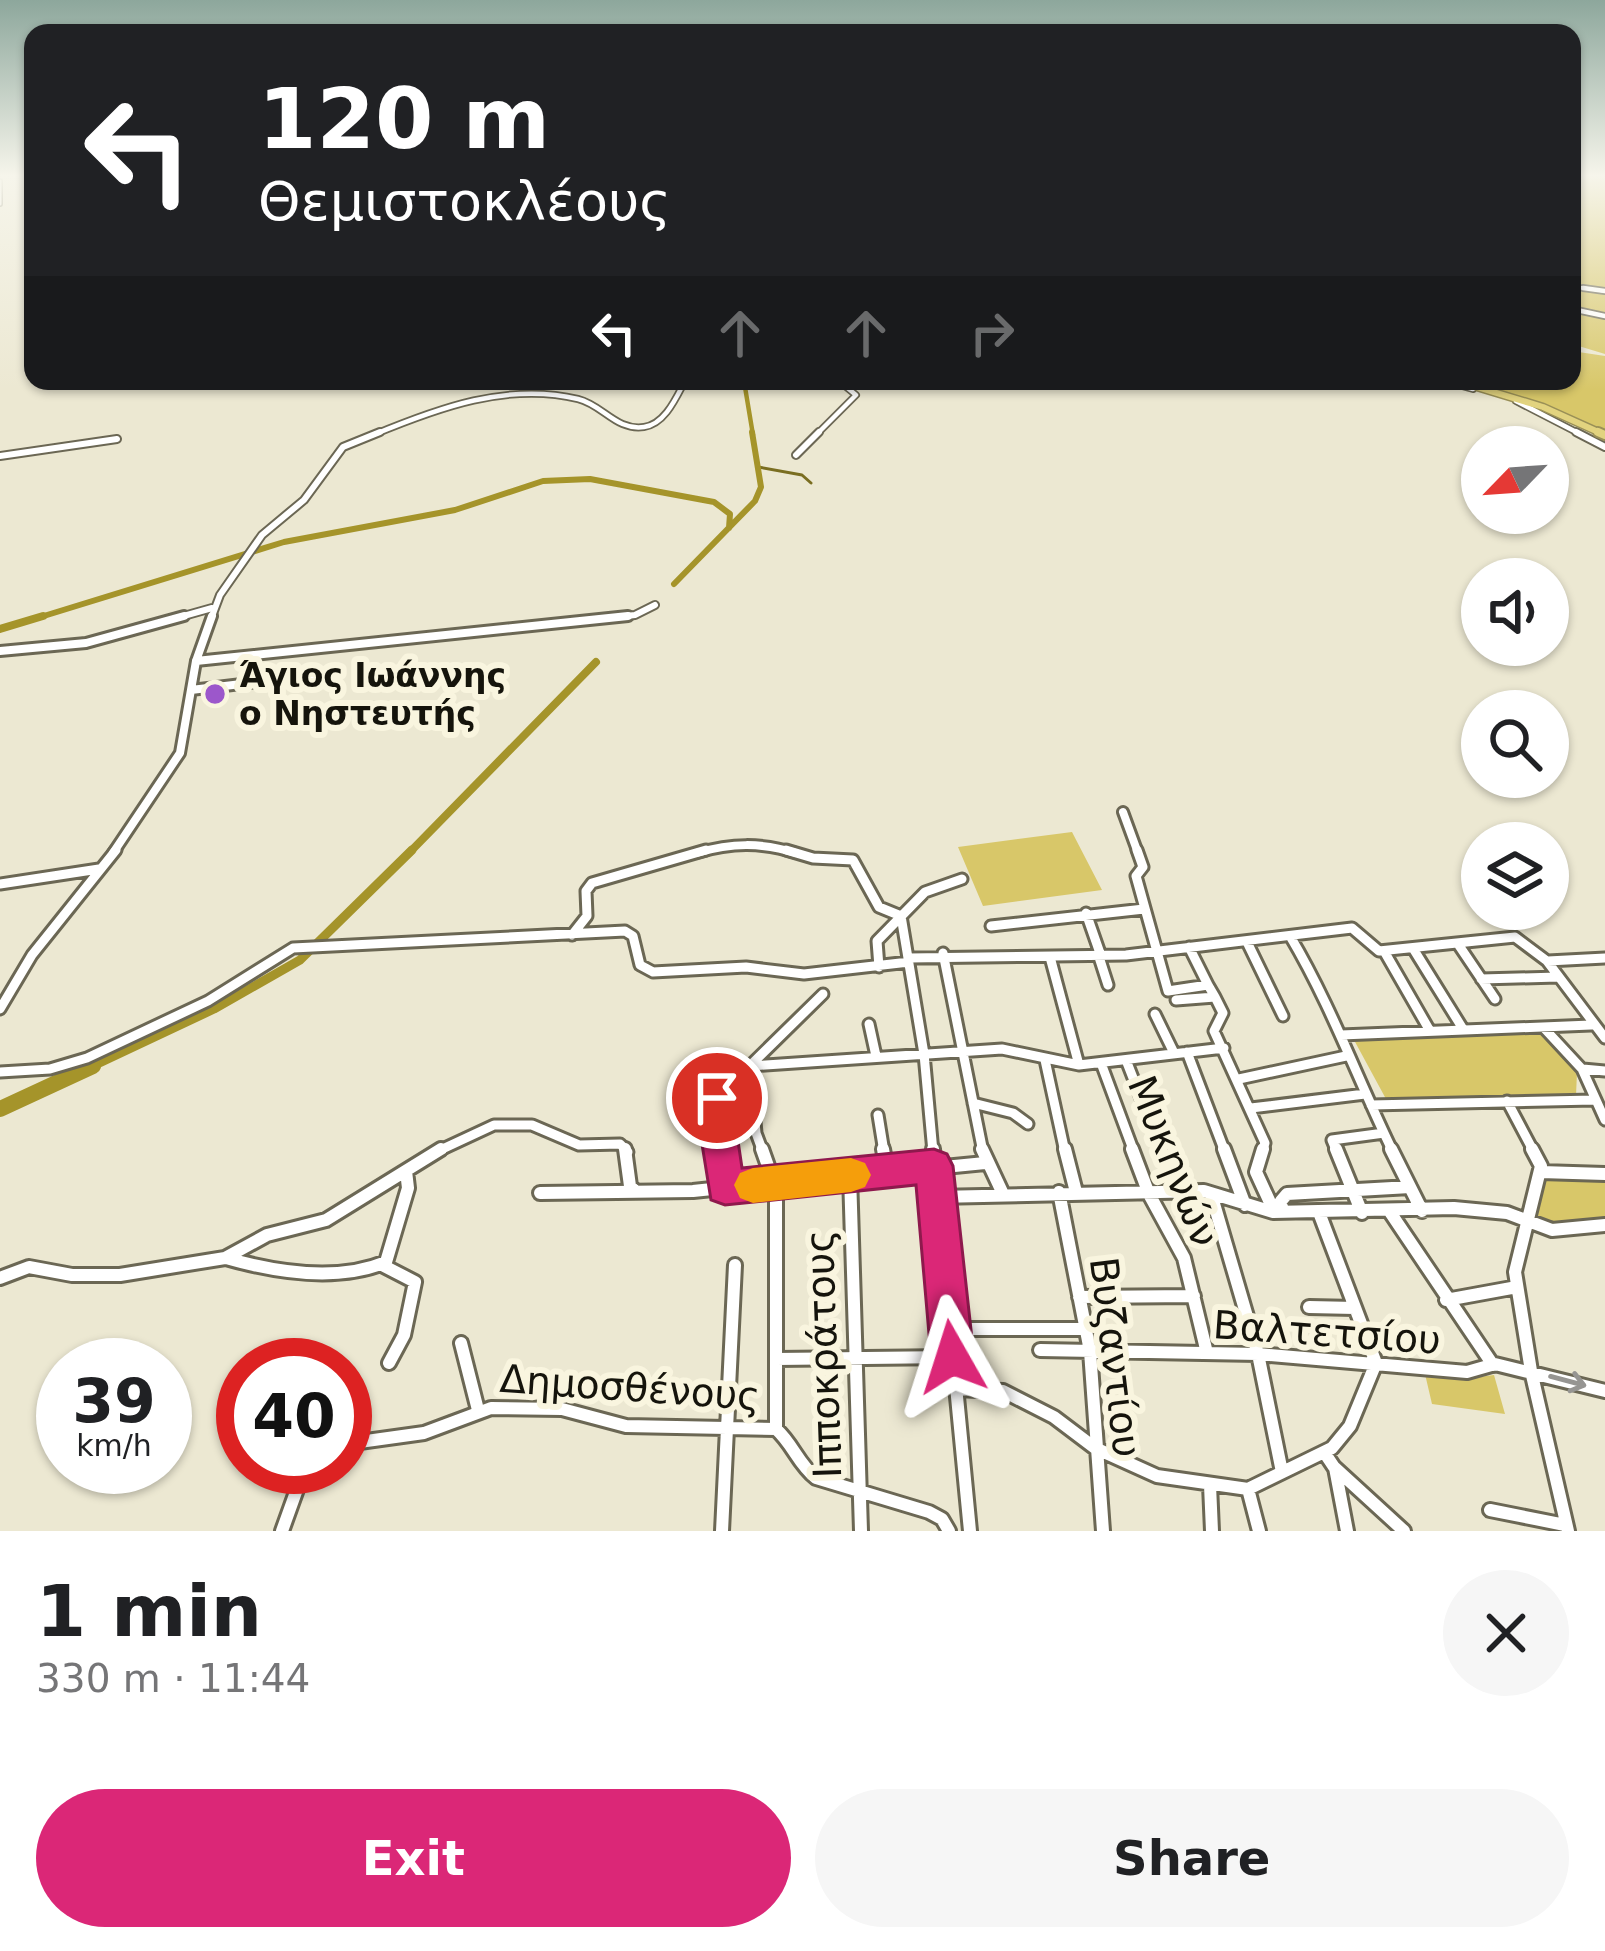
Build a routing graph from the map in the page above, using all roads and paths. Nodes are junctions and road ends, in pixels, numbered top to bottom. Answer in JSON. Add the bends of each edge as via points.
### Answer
{"nodes":[{"id":1,"x":533,"y":390,"type":"edge"},
{"id":2,"x":533,"y":390,"type":"edge"},
{"id":3,"x":680,"y":390,"type":"edge"},
{"id":4,"x":850,"y":390,"type":"edge"},
{"id":5,"x":1473,"y":390,"type":"edge"},
{"id":6,"x":1487,"y":390,"type":"edge"},
{"id":7,"x":1605,"y":435,"type":"edge"},
{"id":8,"x":118,"y":439,"type":"dead end"},
{"id":9,"x":1605,"y":447,"type":"edge"},
{"id":10,"x":796,"y":455,"type":"dead end"},
{"id":11,"x":0,"y":456,"type":"edge"},
{"id":12,"x":655,"y":605,"type":"dead end"},
{"id":13,"x":214,"y":608,"type":"junction"},
{"id":14,"x":0,"y":651,"type":"edge"},
{"id":15,"x":196,"y":661,"type":"junction"},
{"id":16,"x":334,"y":673,"type":"dead end"},
{"id":17,"x":190,"y":690,"type":"junction"},
{"id":18,"x":1123,"y":812,"type":"dead end"},
{"id":19,"x":101,"y":869,"type":"junction"},
{"id":20,"x":962,"y":879,"type":"dead end"},
{"id":21,"x":0,"y":884,"type":"edge"},
{"id":22,"x":1145,"y":909,"type":"junction"},
{"id":23,"x":1086,"y":914,"type":"junction"},
{"id":24,"x":901,"y":916,"type":"junction"},
{"id":25,"x":991,"y":926,"type":"dead end"},
{"id":26,"x":572,"y":934,"type":"junction"},
{"id":27,"x":1290,"y":936,"type":"junction"},
{"id":28,"x":1248,"y":944,"type":"junction"},
{"id":29,"x":1458,"y":944,"type":"junction"},
{"id":30,"x":1189,"y":947,"type":"junction"},
{"id":31,"x":1414,"y":949,"type":"junction"},
{"id":32,"x":1153,"y":950,"type":"junction"},
{"id":33,"x":1384,"y":951,"type":"junction"},
{"id":34,"x":943,"y":953,"type":"junction"},
{"id":35,"x":1050,"y":956,"type":"junction"},
{"id":36,"x":1100,"y":957,"type":"junction"},
{"id":37,"x":1605,"y":958,"type":"edge"},
{"id":38,"x":909,"y":960,"type":"junction"},
{"id":39,"x":1547,"y":962,"type":"junction"},
{"id":40,"x":879,"y":967,"type":"junction"},
{"id":41,"x":1558,"y":977,"type":"junction"},
{"id":42,"x":1481,"y":979,"type":"junction"},
{"id":43,"x":1108,"y":985,"type":"dead end"},
{"id":44,"x":1211,"y":991,"type":"junction"},
{"id":45,"x":823,"y":994,"type":"dead end"},
{"id":46,"x":1495,"y":999,"type":"dead end"},
{"id":47,"x":1176,"y":1000,"type":"dead end"},
{"id":48,"x":0,"y":1010,"type":"edge"},
{"id":49,"x":1155,"y":1014,"type":"dead end"},
{"id":50,"x":1283,"y":1016,"type":"dead end"},
{"id":51,"x":869,"y":1024,"type":"dead end"},
{"id":52,"x":1592,"y":1024,"type":"junction"},
{"id":53,"x":1543,"y":1027,"type":"junction"},
{"id":54,"x":1464,"y":1030,"type":"junction"},
{"id":55,"x":1430,"y":1031,"type":"junction"},
{"id":56,"x":1341,"y":1035,"type":"junction"},
{"id":57,"x":1605,"y":1039,"type":"edge"},
{"id":58,"x":1224,"y":1048,"type":"junction"},
{"id":59,"x":963,"y":1051,"type":"junction"},
{"id":60,"x":1180,"y":1053,"type":"junction"},
{"id":61,"x":924,"y":1054,"type":"junction"},
{"id":62,"x":876,"y":1056,"type":"junction"},
{"id":63,"x":1346,"y":1056,"type":"junction"},
{"id":64,"x":1045,"y":1060,"type":"junction"},
{"id":65,"x":1126,"y":1060,"type":"junction"},
{"id":66,"x":1101,"y":1063,"type":"junction"},
{"id":67,"x":1079,"y":1065,"type":"junction"},
{"id":68,"x":750,"y":1066,"type":"junction"},
{"id":69,"x":1582,"y":1069,"type":"junction"},
{"id":70,"x":1605,"y":1071,"type":"edge"},
{"id":71,"x":0,"y":1072,"type":"edge"},
{"id":72,"x":1238,"y":1078,"type":"junction"},
{"id":73,"x":1368,"y":1099,"type":"junction"},
{"id":74,"x":1594,"y":1100,"type":"junction"},
{"id":75,"x":1507,"y":1101,"type":"junction"},
{"id":76,"x":973,"y":1103,"type":"junction"},
{"id":77,"x":1251,"y":1108,"type":"junction"},
{"id":78,"x":878,"y":1115,"type":"dead end"},
{"id":79,"x":1605,"y":1120,"type":"edge"},
{"id":80,"x":1028,"y":1124,"type":"dead end"},
{"id":81,"x":1384,"y":1133,"type":"junction"},
{"id":82,"x":985,"y":1163,"type":"junction"},
{"id":83,"x":934,"y":1167,"type":"junction"},
{"id":84,"x":406,"y":1171,"type":"junction"},
{"id":85,"x":887,"y":1171,"type":"junction"},
{"id":86,"x":1541,"y":1172,"type":"junction"},
{"id":87,"x":1605,"y":1174,"type":"edge"},
{"id":88,"x":850,"y":1175,"type":"junction"},
{"id":89,"x":775,"y":1183,"type":"junction"},
{"id":90,"x":725,"y":1187,"type":"junction"},
{"id":91,"x":1410,"y":1187,"type":"junction"},
{"id":92,"x":1352,"y":1190,"type":"junction"},
{"id":93,"x":636,"y":1192,"type":"junction"},
{"id":94,"x":1059,"y":1192,"type":"junction"},
{"id":95,"x":1076,"y":1192,"type":"junction"},
{"id":96,"x":540,"y":1193,"type":"dead end"},
{"id":97,"x":1178,"y":1193,"type":"junction"},
{"id":98,"x":1003,"y":1194,"type":"junction"},
{"id":99,"x":1149,"y":1194,"type":"junction"},
{"id":100,"x":1211,"y":1195,"type":"junction"},
{"id":101,"x":936,"y":1197,"type":"junction"},
{"id":102,"x":1245,"y":1205,"type":"junction"},
{"id":103,"x":1278,"y":1209,"type":"junction"},
{"id":104,"x":1422,"y":1211,"type":"junction"},
{"id":105,"x":1390,"y":1212,"type":"junction"},
{"id":106,"x":1362,"y":1214,"type":"junction"},
{"id":107,"x":1320,"y":1215,"type":"junction"},
{"id":108,"x":1529,"y":1225,"type":"junction"},
{"id":109,"x":1605,"y":1225,"type":"edge"},
{"id":110,"x":225,"y":1258,"type":"junction"},
{"id":111,"x":736,"y":1264,"type":"dead end"},
{"id":112,"x":382,"y":1265,"type":"junction"},
{"id":113,"x":0,"y":1278,"type":"edge"},
{"id":114,"x":1517,"y":1287,"type":"junction"},
{"id":115,"x":1194,"y":1296,"type":"junction"},
{"id":116,"x":1079,"y":1297,"type":"junction"},
{"id":117,"x":1446,"y":1300,"type":"junction"},
{"id":118,"x":1310,"y":1307,"type":"dead end"},
{"id":119,"x":1355,"y":1308,"type":"junction"},
{"id":120,"x":950,"y":1329,"type":"junction"},
{"id":121,"x":1085,"y":1329,"type":"junction"},
{"id":122,"x":461,"y":1343,"type":"dead end"},
{"id":123,"x":1040,"y":1351,"type":"dead end"},
{"id":124,"x":1090,"y":1352,"type":"junction"},
{"id":125,"x":1207,"y":1353,"type":"junction"},
{"id":126,"x":1258,"y":1354,"type":"junction"},
{"id":127,"x":952,"y":1357,"type":"junction"},
{"id":128,"x":857,"y":1358,"type":"junction"},
{"id":129,"x":776,"y":1359,"type":"junction"},
{"id":130,"x":389,"y":1363,"type":"dead end"},
{"id":131,"x":1376,"y":1364,"type":"junction"},
{"id":132,"x":1493,"y":1365,"type":"junction"},
{"id":133,"x":1532,"y":1371,"type":"junction"},
{"id":134,"x":956,"y":1389,"type":"junction"},
{"id":135,"x":1605,"y":1391,"type":"edge"},
{"id":136,"x":478,"y":1410,"type":"junction"},
{"id":137,"x":728,"y":1426,"type":"junction"},
{"id":138,"x":776,"y":1429,"type":"junction"},
{"id":139,"x":372,"y":1440,"type":"edge"},
{"id":140,"x":1095,"y":1448,"type":"junction"},
{"id":141,"x":1324,"y":1452,"type":"junction"},
{"id":142,"x":1334,"y":1467,"type":"junction"},
{"id":143,"x":1282,"y":1472,"type":"junction"},
{"id":144,"x":1210,"y":1485,"type":"junction"},
{"id":145,"x":1248,"y":1489,"type":"junction"},
{"id":146,"x":860,"y":1492,"type":"junction"},
{"id":147,"x":295,"y":1494,"type":"edge"},
{"id":148,"x":1490,"y":1510,"type":"dead end"},
{"id":149,"x":1567,"y":1528,"type":"edge"},
{"id":150,"x":282,"y":1531,"type":"edge"},
{"id":151,"x":722,"y":1531,"type":"edge"},
{"id":152,"x":861,"y":1531,"type":"edge"},
{"id":153,"x":949,"y":1531,"type":"edge"},
{"id":154,"x":970,"y":1531,"type":"edge"},
{"id":155,"x":1103,"y":1531,"type":"edge"},
{"id":156,"x":1212,"y":1531,"type":"edge"},
{"id":157,"x":1259,"y":1531,"type":"edge"},
{"id":158,"x":1347,"y":1531,"type":"edge"},
{"id":159,"x":1405,"y":1531,"type":"edge"}],
"edges":[{"from":1,"to":3,"type":"street","via":[[576,397],[616,425],[641,429],[665,417]]},
{"from":2,"to":13,"type":"street","via":[[403,420],[344,447],[247,554]]},
{"from":4,"to":10,"type":"street","via":[[856,395]]},
{"from":5,"to":9,"type":"street","via":[[1535,409]]},
{"from":6,"to":7,"type":"highway"},
{"from":8,"to":11,"type":"street"},
{"from":12,"to":15,"type":"street","via":[[630,615]]},
{"from":13,"to":14,"type":"street","via":[[86,644]]},
{"from":13,"to":15,"type":"street"},
{"from":15,"to":17,"type":"street"},
{"from":16,"to":17,"type":"street"},
{"from":17,"to":19,"type":"street","via":[[180,753]]},
{"from":18,"to":22,"type":"street","via":[[1142,867],[1136,876]]},
{"from":19,"to":21,"type":"street"},
{"from":19,"to":48,"type":"street","via":[[32,955]]},
{"from":20,"to":24,"type":"street","via":[[926,892]]},
{"from":22,"to":23,"type":"street"},
{"from":22,"to":32,"type":"street"},
{"from":23,"to":25,"type":"street"},
{"from":23,"to":36,"type":"street"},
{"from":24,"to":26,"type":"street","via":[[879,907],[853,860],[727,844],[592,883],[587,916]]},
{"from":24,"to":38,"type":"street"},
{"from":24,"to":40,"type":"street","via":[[877,941]]},
{"from":26,"to":40,"type":"street","via":[[631,933],[638,962],[649,971]]},
{"from":26,"to":71,"type":"street","via":[[300,946],[87,1058]]},
{"from":27,"to":28,"type":"street"},
{"from":27,"to":33,"type":"street","via":[[1352,928]]},
{"from":27,"to":56,"type":"street"},
{"from":28,"to":30,"type":"street"},
{"from":28,"to":50,"type":"street"},
{"from":29,"to":31,"type":"street"},
{"from":29,"to":39,"type":"street","via":[[1515,938]]},
{"from":29,"to":42,"type":"street"},
{"from":30,"to":32,"type":"street"},
{"from":30,"to":44,"type":"street"},
{"from":31,"to":33,"type":"street"},
{"from":31,"to":54,"type":"street"},
{"from":32,"to":36,"type":"street"},
{"from":32,"to":44,"type":"street","via":[[1168,991]]},
{"from":33,"to":55,"type":"street"},
{"from":34,"to":35,"type":"street"},
{"from":34,"to":38,"type":"street"},
{"from":34,"to":59,"type":"street"},
{"from":35,"to":36,"type":"street"},
{"from":35,"to":67,"type":"street"},
{"from":36,"to":43,"type":"street"},
{"from":37,"to":39,"type":"street"},
{"from":38,"to":40,"type":"street"},
{"from":38,"to":61,"type":"street"},
{"from":39,"to":41,"type":"street"},
{"from":41,"to":42,"type":"street"},
{"from":41,"to":52,"type":"street"},
{"from":42,"to":46,"type":"street"},
{"from":44,"to":47,"type":"street"},
{"from":44,"to":58,"type":"street","via":[[1223,1013],[1214,1031]]},
{"from":45,"to":68,"type":"street"},
{"from":49,"to":60,"type":"street"},
{"from":51,"to":62,"type":"street"},
{"from":52,"to":53,"type":"street"},
{"from":52,"to":57,"type":"street"},
{"from":53,"to":54,"type":"street"},
{"from":53,"to":69,"type":"street"},
{"from":54,"to":55,"type":"street"},
{"from":55,"to":56,"type":"street"},
{"from":56,"to":63,"type":"street"},
{"from":58,"to":60,"type":"street"},
{"from":58,"to":72,"type":"street"},
{"from":59,"to":61,"type":"street"},
{"from":59,"to":64,"type":"street","via":[[1002,1049]]},
{"from":59,"to":76,"type":"street"},
{"from":60,"to":65,"type":"street"},
{"from":60,"to":102,"type":"street"},
{"from":61,"to":62,"type":"street"},
{"from":61,"to":83,"type":"street"},
{"from":62,"to":68,"type":"street"},
{"from":63,"to":72,"type":"street"},
{"from":63,"to":73,"type":"street"},
{"from":64,"to":67,"type":"street"},
{"from":64,"to":95,"type":"street"},
{"from":65,"to":66,"type":"street"},
{"from":65,"to":97,"type":"street"},
{"from":66,"to":67,"type":"street"},
{"from":66,"to":99,"type":"street","name":"Μυκηνών"},
{"from":68,"to":89,"type":"street","via":[[756,1133]]},
{"from":68,"to":90,"type":"street","via":[[714,1103]]},
{"from":69,"to":70,"type":"street"},
{"from":69,"to":74,"type":"street"},
{"from":72,"to":77,"type":"street"},
{"from":73,"to":75,"type":"street"},
{"from":73,"to":77,"type":"street"},
{"from":73,"to":81,"type":"street"},
{"from":74,"to":75,"type":"street"},
{"from":74,"to":79,"type":"street"},
{"from":75,"to":86,"type":"street"},
{"from":76,"to":80,"type":"street"},
{"from":76,"to":82,"type":"street"},
{"from":77,"to":103,"type":"street","via":[[1265,1143],[1257,1177]]},
{"from":78,"to":85,"type":"street"},
{"from":81,"to":91,"type":"street"},
{"from":81,"to":92,"type":"street","via":[[1332,1140]]},
{"from":82,"to":83,"type":"street"},
{"from":82,"to":98,"type":"street"},
{"from":83,"to":85,"type":"street"},
{"from":83,"to":101,"type":"street"},
{"from":84,"to":93,"type":"street","via":[[480,1130],[532,1125],[568,1143],[620,1144]]},
{"from":84,"to":110,"type":"street","via":[[326,1220],[267,1235]]},
{"from":84,"to":112,"type":"street","via":[[408,1188]]},
{"from":85,"to":88,"type":"street"},
{"from":86,"to":87,"type":"street"},
{"from":86,"to":108,"type":"street"},
{"from":88,"to":89,"type":"street"},
{"from":88,"to":128,"type":"street","name":"Ιπποκράτους"},
{"from":89,"to":90,"type":"street"},
{"from":89,"to":129,"type":"street"},
{"from":90,"to":93,"type":"street"},
{"from":91,"to":92,"type":"street"},
{"from":91,"to":104,"type":"street"},
{"from":92,"to":103,"type":"street","via":[[1287,1194]]},
{"from":92,"to":106,"type":"street"},
{"from":93,"to":96,"type":"street"},
{"from":94,"to":95,"type":"street"},
{"from":94,"to":98,"type":"street"},
{"from":94,"to":116,"type":"street","name":"Βυζαντίου"},
{"from":95,"to":99,"type":"street"},
{"from":97,"to":99,"type":"street"},
{"from":97,"to":100,"type":"street"},
{"from":98,"to":101,"type":"street"},
{"from":99,"to":115,"type":"street","name":"Μυκηνών","via":[[1184,1258]]},
{"from":100,"to":102,"type":"street"},
{"from":100,"to":126,"type":"street"},
{"from":101,"to":120,"type":"street"},
{"from":102,"to":103,"type":"street"},
{"from":103,"to":107,"type":"street"},
{"from":104,"to":105,"type":"street"},
{"from":104,"to":108,"type":"street","via":[[1489,1210]]},
{"from":105,"to":106,"type":"street"},
{"from":105,"to":117,"type":"street"},
{"from":106,"to":107,"type":"street"},
{"from":107,"to":119,"type":"street"},
{"from":108,"to":109,"type":"street","via":[[1561,1234]]},
{"from":108,"to":114,"type":"street","via":[[1519,1245]]},
{"from":110,"to":112,"type":"street","via":[[255,1268]]},
{"from":110,"to":113,"type":"street","via":[[86,1276],[29,1268]]},
{"from":111,"to":137,"type":"street"},
{"from":112,"to":130,"type":"street","via":[[416,1282]]},
{"from":114,"to":117,"type":"street"},
{"from":114,"to":133,"type":"street"},
{"from":115,"to":116,"type":"street"},
{"from":115,"to":125,"type":"street","name":"Μυκηνών"},
{"from":116,"to":121,"type":"street","name":"Βυζαντίου"},
{"from":117,"to":132,"type":"street"},
{"from":118,"to":119,"type":"street"},
{"from":119,"to":131,"type":"street"},
{"from":120,"to":121,"type":"street"},
{"from":120,"to":127,"type":"street"},
{"from":121,"to":124,"type":"street","name":"Βυζαντίου"},
{"from":122,"to":136,"type":"street"},
{"from":123,"to":124,"type":"street","name":"Βαλτετσίου"},
{"from":124,"to":125,"type":"street","name":"Βαλτετσίου"},
{"from":124,"to":140,"type":"street","name":"Βυζαντίου"},
{"from":125,"to":126,"type":"street","name":"Βαλτετσίου"},
{"from":126,"to":131,"type":"street","name":"Βαλτετσίου"},
{"from":126,"to":143,"type":"street"},
{"from":127,"to":128,"type":"street"},
{"from":127,"to":134,"type":"street"},
{"from":128,"to":129,"type":"street"},
{"from":128,"to":146,"type":"street","name":"Ιπποκράτους"},
{"from":129,"to":138,"type":"street"},
{"from":131,"to":132,"type":"street","name":"Βαλτετσίου","via":[[1468,1372]]},
{"from":131,"to":141,"type":"street","via":[[1350,1426]]},
{"from":132,"to":133,"type":"street","name":"Βαλτετσίου"},
{"from":133,"to":135,"type":"street","name":"Βαλτετσίου","one_way":true},
{"from":133,"to":149,"type":"street"},
{"from":134,"to":140,"type":"street","via":[[1004,1390]]},
{"from":134,"to":154,"type":"street"},
{"from":136,"to":137,"type":"street","name":"Δημοσθένους","via":[[562,1409],[626,1426]]},
{"from":136,"to":139,"type":"street","name":"Δημοσθένους","via":[[424,1433]]},
{"from":137,"to":138,"type":"street","name":"Δημοσθένους"},
{"from":137,"to":151,"type":"street"},
{"from":138,"to":146,"type":"street","name":"Δημοσθένους","via":[[811,1475]]},
{"from":140,"to":144,"type":"street","via":[[1157,1476]]},
{"from":140,"to":155,"type":"street","name":"Βυζαντίου"},
{"from":141,"to":142,"type":"street"},
{"from":141,"to":143,"type":"street"},
{"from":142,"to":158,"type":"street"},
{"from":142,"to":159,"type":"street"},
{"from":143,"to":145,"type":"street"},
{"from":144,"to":145,"type":"street"},
{"from":144,"to":156,"type":"street"},
{"from":145,"to":157,"type":"street"},
{"from":146,"to":152,"type":"street","name":"Ιπποκράτους"},
{"from":146,"to":153,"type":"street","name":"Δημοσθένους","via":[[938,1516]]},
{"from":147,"to":150,"type":"street"},
{"from":148,"to":149,"type":"street"}]}
